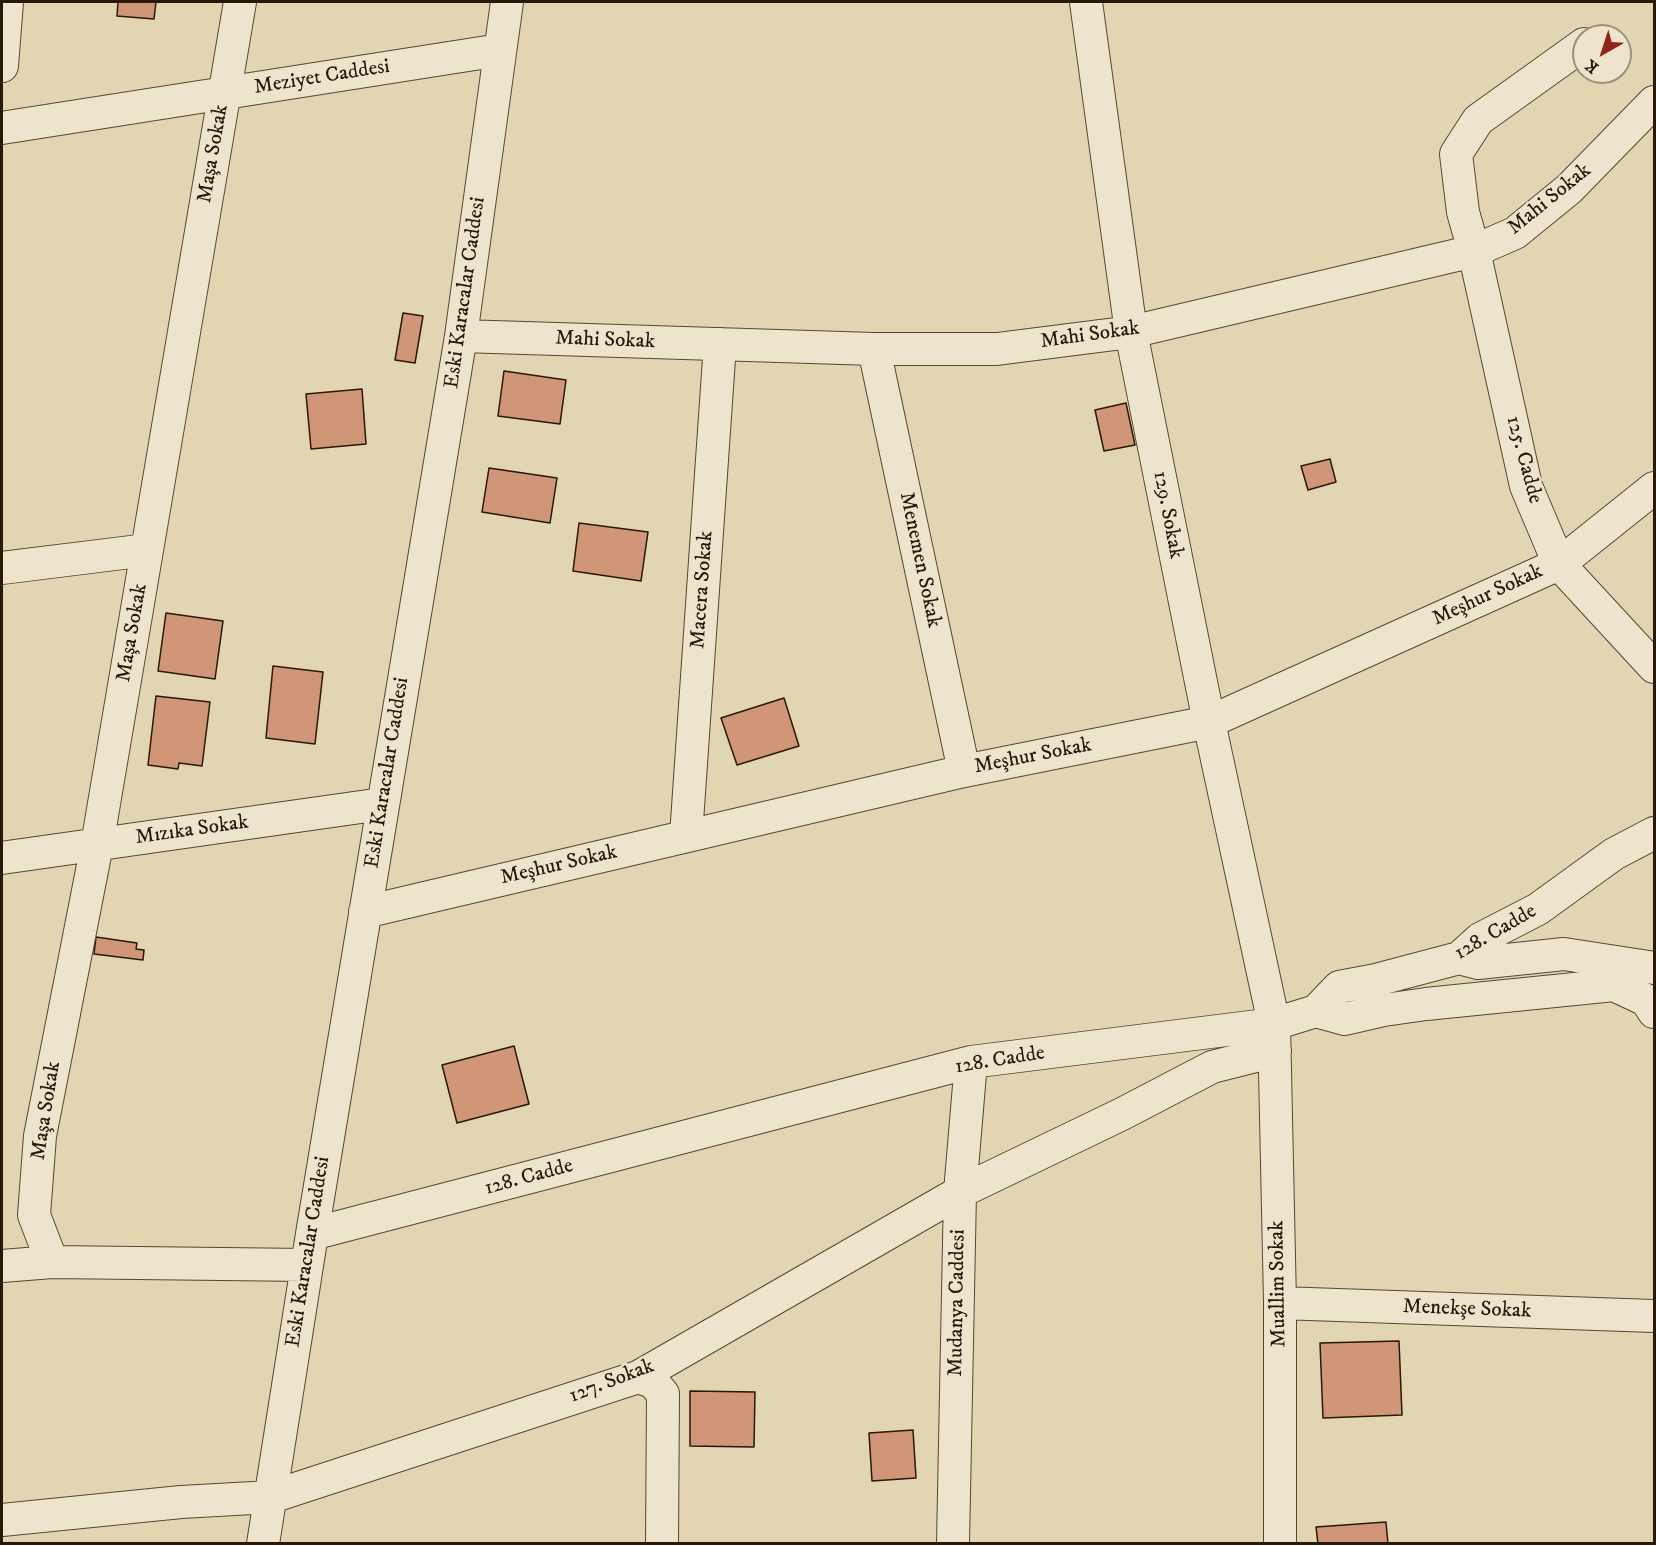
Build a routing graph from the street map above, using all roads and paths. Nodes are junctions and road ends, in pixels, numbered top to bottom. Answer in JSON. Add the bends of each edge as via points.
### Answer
{"nodes":[{"id":1,"x":7,"y":2,"type":"edge"},
{"id":2,"x":240,"y":2,"type":"edge"},
{"id":3,"x":507,"y":2,"type":"edge"},
{"id":4,"x":1086,"y":2,"type":"edge"},
{"id":5,"x":500,"y":50,"type":"junction"},
{"id":6,"x":1572,"y":53,"type":"edge"},
{"id":7,"x":2,"y":66,"type":"edge"},
{"id":8,"x":225,"y":93,"type":"junction"},
{"id":9,"x":1654,"y":102,"type":"edge"},
{"id":10,"x":2,"y":128,"type":"edge"},
{"id":11,"x":1474,"y":251,"type":"junction"},
{"id":12,"x":1131,"y":332,"type":"junction"},
{"id":13,"x":461,"y":336,"type":"junction"},
{"id":14,"x":720,"y":344,"type":"junction"},
{"id":15,"x":873,"y":348,"type":"junction"},
{"id":16,"x":1654,"y":488,"type":"edge"},
{"id":17,"x":147,"y":550,"type":"junction"},
{"id":18,"x":1559,"y":564,"type":"junction"},
{"id":19,"x":2,"y":568,"type":"edge"},
{"id":20,"x":1654,"y":667,"type":"edge"},
{"id":21,"x":1209,"y":723,"type":"junction"},
{"id":22,"x":964,"y":771,"type":"junction"},
{"id":23,"x":382,"y":804,"type":"junction"},
{"id":24,"x":1654,"y":833,"type":"edge"},
{"id":25,"x":686,"y":836,"type":"junction"},
{"id":26,"x":97,"y":844,"type":"junction"},
{"id":27,"x":2,"y":858,"type":"edge"},
{"id":28,"x":365,"y":912,"type":"junction"},
{"id":29,"x":1459,"y":958,"type":"junction"},
{"id":30,"x":1654,"y":969,"type":"edge"},
{"id":31,"x":1316,"y":1011,"type":"junction"},
{"id":32,"x":1654,"y":1012,"type":"edge"},
{"id":33,"x":1274,"y":1038,"type":"junction"},
{"id":34,"x":971,"y":1062,"type":"junction"},
{"id":35,"x":960,"y":1192,"type":"junction"},
{"id":36,"x":312,"y":1234,"type":"junction"},
{"id":37,"x":52,"y":1262,"type":"junction"},
{"id":38,"x":307,"y":1265,"type":"junction"},
{"id":39,"x":2,"y":1266,"type":"edge"},
{"id":40,"x":1281,"y":1303,"type":"junction"},
{"id":41,"x":1654,"y":1316,"type":"edge"},
{"id":42,"x":638,"y":1377,"type":"junction"},
{"id":43,"x":271,"y":1497,"type":"junction"},
{"id":44,"x":2,"y":1520,"type":"edge"},
{"id":45,"x":263,"y":1544,"type":"edge"},
{"id":46,"x":662,"y":1544,"type":"edge"},
{"id":47,"x":953,"y":1544,"type":"edge"},
{"id":48,"x":1280,"y":1544,"type":"edge"}],
"edges":[{"from":1,"to":7,"type":"street"},
{"from":2,"to":8,"type":"street","name":"Maşa Sokak"},
{"from":3,"to":5,"type":"street","name":"Eski Karacalar Caddesi"},
{"from":4,"to":12,"type":"street","name":"129. Sokak"},
{"from":5,"to":8,"type":"street","name":"Meziyet Caddesi"},
{"from":5,"to":13,"type":"street","name":"Eski Karacalar Caddesi"},
{"from":6,"to":11,"type":"street","name":"125. Cadde","via":[[1478,120],[1456,154],[1463,212]]},
{"from":8,"to":10,"type":"street","name":"Meziyet Caddesi"},
{"from":8,"to":17,"type":"street","name":"Maşa Sokak"},
{"from":9,"to":11,"type":"street","name":"Mahi Sokak","via":[[1569,189],[1515,233]]},
{"from":11,"to":12,"type":"street","name":"Mahi Sokak"},
{"from":11,"to":18,"type":"street","name":"125. Cadde","via":[[1527,486]]},
{"from":12,"to":15,"type":"street","name":"Mahi Sokak","via":[[997,349]]},
{"from":12,"to":21,"type":"street","name":"129. Sokak"},
{"from":13,"to":14,"type":"street","name":"Mahi Sokak"},
{"from":13,"to":23,"type":"street","name":"Eski Karacalar Caddesi"},
{"from":14,"to":15,"type":"street","name":"Mahi Sokak"},
{"from":14,"to":25,"type":"street","name":"Macera Sokak"},
{"from":15,"to":22,"type":"street","name":"Menemen Sokak"},
{"from":16,"to":18,"type":"street","name":"Meşhur Sokak"},
{"from":17,"to":19,"type":"street"},
{"from":17,"to":26,"type":"street","name":"Maşa Sokak"},
{"from":18,"to":20,"type":"street","name":"125. Cadde"},
{"from":18,"to":21,"type":"street","name":"Meşhur Sokak"},
{"from":21,"to":22,"type":"street","name":"Meşhur Sokak"},
{"from":21,"to":33,"type":"street","name":"129. Sokak"},
{"from":22,"to":25,"type":"street","name":"Meşhur Sokak"},
{"from":23,"to":26,"type":"street","name":"Mızıka Sokak"},
{"from":23,"to":28,"type":"street","name":"Eski Karacalar Caddesi"},
{"from":24,"to":29,"type":"street","name":"128. Cadde","via":[[1614,854],[1538,909],[1480,939]]},
{"from":25,"to":28,"type":"street","name":"Meşhur Sokak"},
{"from":26,"to":27,"type":"street","name":"Mızıka Sokak"},
{"from":26,"to":37,"type":"street","name":"Maşa Sokak","via":[[40,1136],[34,1215]]},
{"from":28,"to":36,"type":"street","name":"Eski Karacalar Caddesi"},
{"from":29,"to":30,"type":"street","via":[[1478,963],[1564,954]]},
{"from":29,"to":31,"type":"street","name":"128. Cadde","via":[[1339,987]]},
{"from":31,"to":32,"type":"street","via":[[1345,1018],[1426,1004],[1614,985],[1646,1000]]},
{"from":31,"to":33,"type":"street","name":"128. Cadde"},
{"from":33,"to":34,"type":"street","name":"128. Cadde"},
{"from":33,"to":35,"type":"street","name":"127. Sokak"},
{"from":33,"to":40,"type":"street","name":"Muallim Sokak"},
{"from":34,"to":35,"type":"street","name":"Mudanya Caddesi"},
{"from":34,"to":36,"type":"street","name":"128. Cadde"},
{"from":35,"to":42,"type":"street","name":"127. Sokak"},
{"from":35,"to":47,"type":"street","name":"Mudanya Caddesi"},
{"from":36,"to":38,"type":"street","name":"Eski Karacalar Caddesi"},
{"from":37,"to":38,"type":"street"},
{"from":37,"to":39,"type":"street"},
{"from":38,"to":43,"type":"street","name":"Eski Karacalar Caddesi"},
{"from":40,"to":41,"type":"street","name":"Menekşe Sokak"},
{"from":40,"to":48,"type":"street","name":"Muallim Sokak"},
{"from":42,"to":43,"type":"street","name":"127. Sokak"},
{"from":42,"to":46,"type":"street","via":[[652,1382],[663,1394]]},
{"from":43,"to":44,"type":"street","name":"127. Sokak"},
{"from":43,"to":45,"type":"street","name":"Eski Karacalar Caddesi"}]}
